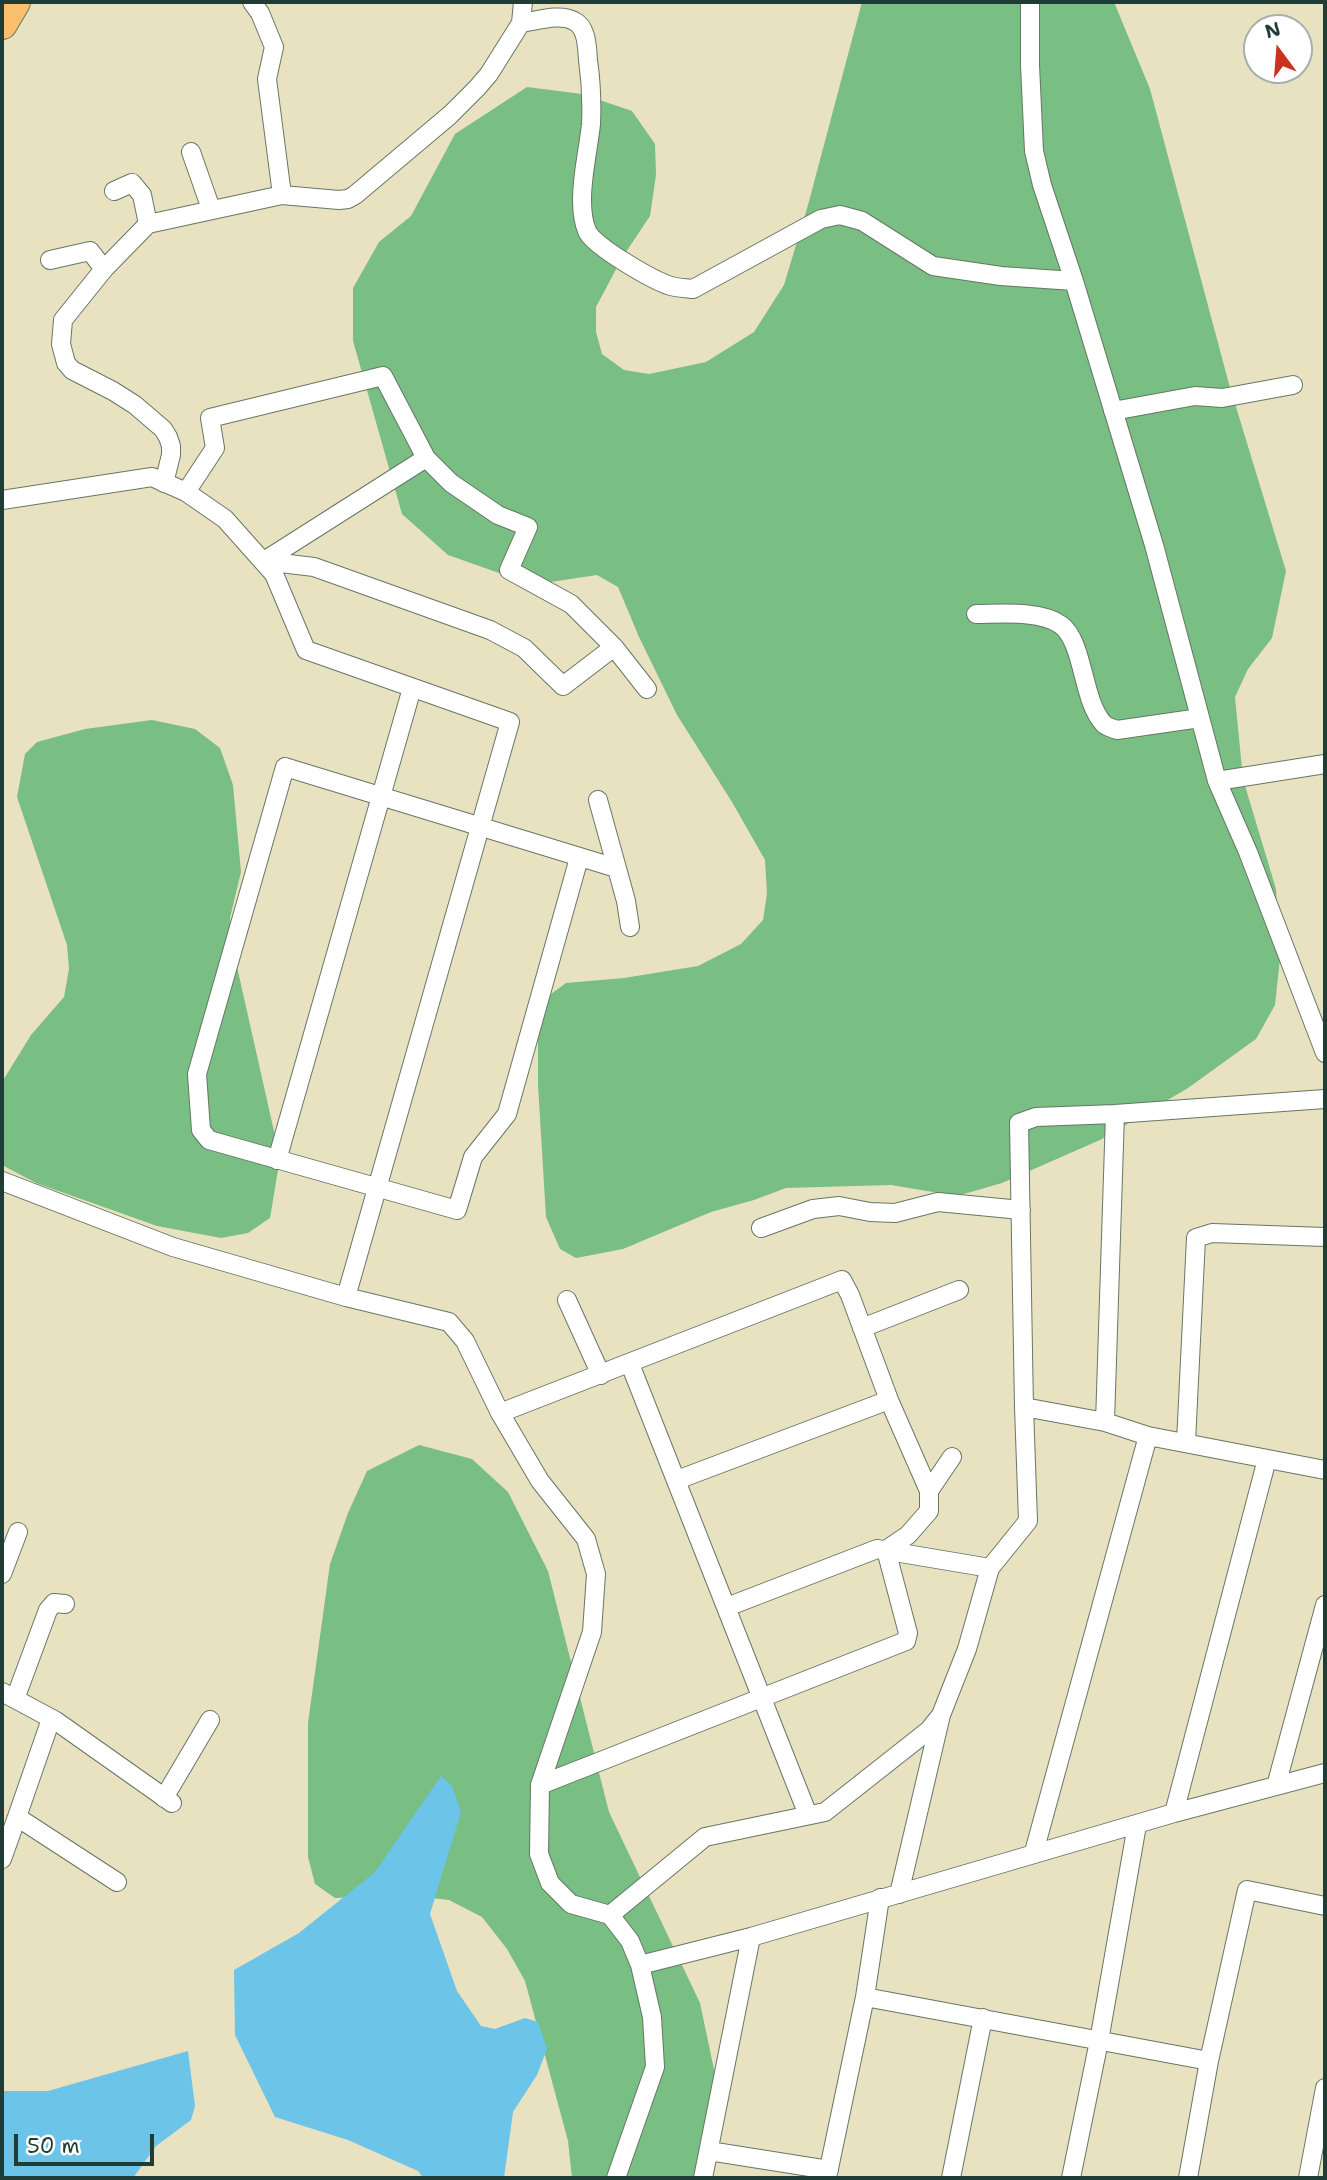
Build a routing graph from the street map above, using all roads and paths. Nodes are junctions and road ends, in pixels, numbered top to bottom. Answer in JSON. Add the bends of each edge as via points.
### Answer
{"nodes":[{"id":1,"x":15,"y":2,"type":"edge"},
{"id":2,"x":252,"y":2,"type":"edge"},
{"id":3,"x":523,"y":2,"type":"edge"},
{"id":4,"x":1030,"y":2,"type":"edge"},
{"id":5,"x":521,"y":23,"type":"junction"},
{"id":6,"x":2,"y":24,"type":"edge"},
{"id":7,"x":191,"y":152,"type":"dead end"},
{"id":8,"x":114,"y":191,"type":"dead end"},
{"id":9,"x":282,"y":195,"type":"junction"},
{"id":10,"x":212,"y":209,"type":"junction"},
{"id":11,"x":148,"y":224,"type":"junction"},
{"id":12,"x":50,"y":260,"type":"dead end"},
{"id":13,"x":104,"y":269,"type":"junction"},
{"id":14,"x":1074,"y":281,"type":"junction"},
{"id":15,"x":1293,"y":385,"type":"dead end"},
{"id":16,"x":1113,"y":411,"type":"junction"},
{"id":17,"x":426,"y":458,"type":"junction"},
{"id":18,"x":163,"y":483,"type":"junction"},
{"id":19,"x":186,"y":492,"type":"junction"},
{"id":20,"x":2,"y":500,"type":"edge"},
{"id":21,"x":264,"y":561,"type":"junction"},
{"id":22,"x":976,"y":614,"type":"dead end"},
{"id":23,"x":614,"y":647,"type":"junction"},
{"id":24,"x":412,"y":688,"type":"junction"},
{"id":25,"x":647,"y":690,"type":"dead end"},
{"id":26,"x":1200,"y":718,"type":"junction"},
{"id":27,"x":1325,"y":764,"type":"edge"},
{"id":28,"x":1217,"y":781,"type":"junction"},
{"id":29,"x":381,"y":795,"type":"junction"},
{"id":30,"x":598,"y":800,"type":"dead end"},
{"id":31,"x":480,"y":827,"type":"junction"},
{"id":32,"x":579,"y":858,"type":"junction"},
{"id":33,"x":616,"y":868,"type":"junction"},
{"id":34,"x":629,"y":927,"type":"dead end"},
{"id":35,"x":1325,"y":1053,"type":"edge"},
{"id":36,"x":1325,"y":1098,"type":"edge"},
{"id":37,"x":1115,"y":1114,"type":"junction"},
{"id":38,"x":277,"y":1160,"type":"junction"},
{"id":39,"x":2,"y":1181,"type":"edge"},
{"id":40,"x":378,"y":1188,"type":"junction"},
{"id":41,"x":1021,"y":1210,"type":"junction"},
{"id":42,"x":761,"y":1228,"type":"dead end"},
{"id":43,"x":1325,"y":1237,"type":"edge"},
{"id":44,"x":959,"y":1290,"type":"dead end"},
{"id":45,"x":346,"y":1297,"type":"junction"},
{"id":46,"x":567,"y":1300,"type":"dead end"},
{"id":47,"x":862,"y":1328,"type":"junction"},
{"id":48,"x":630,"y":1364,"type":"junction"},
{"id":49,"x":601,"y":1375,"type":"junction"},
{"id":50,"x":890,"y":1400,"type":"junction"},
{"id":51,"x":1024,"y":1407,"type":"junction"},
{"id":52,"x":500,"y":1413,"type":"junction"},
{"id":53,"x":1105,"y":1422,"type":"junction"},
{"id":54,"x":1147,"y":1436,"type":"junction"},
{"id":55,"x":1186,"y":1442,"type":"junction"},
{"id":56,"x":952,"y":1457,"type":"dead end"},
{"id":57,"x":1267,"y":1459,"type":"junction"},
{"id":58,"x":1325,"y":1471,"type":"edge"},
{"id":59,"x":677,"y":1480,"type":"junction"},
{"id":60,"x":929,"y":1490,"type":"junction"},
{"id":61,"x":18,"y":1532,"type":"dead end"},
{"id":62,"x":886,"y":1550,"type":"junction"},
{"id":63,"x":990,"y":1568,"type":"junction"},
{"id":64,"x":2,"y":1574,"type":"edge"},
{"id":65,"x":65,"y":1604,"type":"dead end"},
{"id":66,"x":1325,"y":1605,"type":"edge"},
{"id":67,"x":727,"y":1607,"type":"junction"},
{"id":68,"x":9,"y":1695,"type":"edge"},
{"id":69,"x":761,"y":1699,"type":"junction"},
{"id":70,"x":941,"y":1714,"type":"junction"},
{"id":71,"x":51,"y":1718,"type":"junction"},
{"id":72,"x":210,"y":1720,"type":"dead end"},
{"id":73,"x":1325,"y":1773,"type":"edge"},
{"id":74,"x":540,"y":1785,"type":"junction"},
{"id":75,"x":1276,"y":1786,"type":"junction"},
{"id":76,"x":1174,"y":1813,"type":"junction"},
{"id":77,"x":808,"y":1815,"type":"junction"},
{"id":78,"x":17,"y":1817,"type":"junction"},
{"id":79,"x":1137,"y":1825,"type":"junction"},
{"id":80,"x":1034,"y":1852,"type":"junction"},
{"id":81,"x":2,"y":1859,"type":"edge"},
{"id":82,"x":117,"y":1882,"type":"dead end"},
{"id":83,"x":900,"y":1894,"type":"junction"},
{"id":84,"x":880,"y":1898,"type":"junction"},
{"id":85,"x":1325,"y":1906,"type":"edge"},
{"id":86,"x":610,"y":1915,"type":"junction"},
{"id":87,"x":751,"y":1937,"type":"junction"},
{"id":88,"x":640,"y":1965,"type":"junction"},
{"id":89,"x":865,"y":1997,"type":"junction"},
{"id":90,"x":983,"y":2018,"type":"junction"},
{"id":91,"x":1099,"y":2041,"type":"junction"},
{"id":92,"x":1209,"y":2061,"type":"junction"},
{"id":93,"x":1325,"y":2088,"type":"edge"},
{"id":94,"x":709,"y":2151,"type":"junction"},
{"id":95,"x":828,"y":2174,"type":"edge"},
{"id":96,"x":616,"y":2178,"type":"edge"},
{"id":97,"x":703,"y":2178,"type":"edge"},
{"id":98,"x":951,"y":2178,"type":"edge"},
{"id":99,"x":1071,"y":2178,"type":"edge"},
{"id":100,"x":1188,"y":2178,"type":"edge"},
{"id":101,"x":1308,"y":2178,"type":"edge"}],
"edges":[{"from":1,"to":6,"type":"highway"},
{"from":2,"to":9,"type":"street","via":[[274,47],[267,79]]},
{"from":3,"to":5,"type":"street"},
{"from":4,"to":14,"type":"street","via":[[1034,150]]},
{"from":5,"to":9,"type":"street","via":[[489,74],[468,97],[355,195],[339,200]]},
{"from":5,"to":14,"type":"street","via":[[569,19],[583,30],[592,96],[583,220],[600,246],[671,286],[693,289],[821,219],[840,215],[862,221],[933,266]]},
{"from":7,"to":10,"type":"street"},
{"from":8,"to":11,"type":"street","via":[[132,183],[142,195]]},
{"from":9,"to":10,"type":"street"},
{"from":10,"to":11,"type":"street"},
{"from":11,"to":13,"type":"street"},
{"from":12,"to":13,"type":"street","via":[[90,251]]},
{"from":13,"to":18,"type":"street","via":[[63,320],[61,344],[66,363],[135,405],[163,429],[171,454]]},
{"from":14,"to":16,"type":"street"},
{"from":15,"to":16,"type":"street"},
{"from":16,"to":26,"type":"street"},
{"from":17,"to":19,"type":"street","via":[[383,376],[210,418],[215,448]]},
{"from":17,"to":21,"type":"street"},
{"from":17,"to":23,"type":"street","via":[[498,515],[528,527],[509,570],[571,604]]},
{"from":18,"to":19,"type":"street"},
{"from":18,"to":20,"type":"street","via":[[152,477]]},
{"from":19,"to":21,"type":"street","via":[[225,519]]},
{"from":21,"to":23,"type":"street","via":[[314,567],[490,630],[524,648],[563,686]]},
{"from":21,"to":24,"type":"street","via":[[306,650]]},
{"from":22,"to":26,"type":"street","via":[[1038,615],[1061,625],[1072,638],[1094,709],[1104,725],[1117,730]]},
{"from":23,"to":25,"type":"street"},
{"from":24,"to":29,"type":"street"},
{"from":24,"to":31,"type":"street","via":[[510,722]]},
{"from":26,"to":28,"type":"street"},
{"from":27,"to":28,"type":"street"},
{"from":28,"to":35,"type":"street"},
{"from":29,"to":31,"type":"street"},
{"from":29,"to":38,"type":"street"},
{"from":29,"to":38,"type":"street","via":[[285,767],[222,984],[197,1074],[201,1130],[209,1140]]},
{"from":30,"to":33,"type":"street"},
{"from":31,"to":32,"type":"street"},
{"from":31,"to":40,"type":"street"},
{"from":32,"to":33,"type":"street"},
{"from":32,"to":40,"type":"street","via":[[507,1114],[473,1157],[457,1210]]},
{"from":33,"to":34,"type":"street"},
{"from":36,"to":37,"type":"street"},
{"from":37,"to":41,"type":"street","via":[[1036,1117],[1019,1123]]},
{"from":37,"to":53,"type":"street"},
{"from":38,"to":40,"type":"street"},
{"from":39,"to":45,"type":"street","via":[[173,1247]]},
{"from":40,"to":45,"type":"street"},
{"from":41,"to":42,"type":"street","via":[[938,1202],[895,1213],[839,1206],[813,1209]]},
{"from":41,"to":51,"type":"street"},
{"from":43,"to":55,"type":"street","via":[[1212,1233],[1196,1238]]},
{"from":44,"to":47,"type":"street"},
{"from":45,"to":52,"type":"street","via":[[449,1322],[465,1342]]},
{"from":46,"to":49,"type":"street"},
{"from":47,"to":48,"type":"street","via":[[842,1280]]},
{"from":47,"to":50,"type":"street"},
{"from":48,"to":49,"type":"street"},
{"from":48,"to":59,"type":"street"},
{"from":49,"to":52,"type":"street"},
{"from":50,"to":59,"type":"street"},
{"from":50,"to":60,"type":"street"},
{"from":51,"to":53,"type":"street"},
{"from":51,"to":63,"type":"street","via":[[1028,1521]]},
{"from":52,"to":74,"type":"street","via":[[540,1481],[586,1539],[596,1574],[592,1632]]},
{"from":53,"to":54,"type":"street"},
{"from":54,"to":55,"type":"street"},
{"from":54,"to":80,"type":"street"},
{"from":55,"to":57,"type":"street"},
{"from":56,"to":60,"type":"street"},
{"from":57,"to":58,"type":"street"},
{"from":57,"to":76,"type":"street"},
{"from":59,"to":67,"type":"street"},
{"from":60,"to":62,"type":"street","via":[[929,1511],[908,1535]]},
{"from":61,"to":64,"type":"street"},
{"from":62,"to":63,"type":"street"},
{"from":62,"to":67,"type":"street","via":[[877,1549]]},
{"from":62,"to":69,"type":"street","via":[[908,1633],[906,1642]]},
{"from":63,"to":70,"type":"street","via":[[967,1649]]},
{"from":65,"to":68,"type":"street","via":[[54,1603],[48,1610]]},
{"from":66,"to":75,"type":"street"},
{"from":67,"to":69,"type":"street"},
{"from":68,"to":71,"type":"street"},
{"from":69,"to":74,"type":"street"},
{"from":69,"to":77,"type":"street"},
{"from":70,"to":77,"type":"street","via":[[929,1730],[824,1812]]},
{"from":70,"to":83,"type":"street"},
{"from":71,"to":72,"type":"street","via":[[168,1800]]},
{"from":71,"to":78,"type":"street"},
{"from":73,"to":75,"type":"street"},
{"from":74,"to":86,"type":"street","via":[[539,1854],[550,1882],[571,1903]]},
{"from":75,"to":76,"type":"street"},
{"from":76,"to":79,"type":"street"},
{"from":77,"to":86,"type":"street","via":[[705,1837]]},
{"from":78,"to":81,"type":"street"},
{"from":78,"to":82,"type":"street"},
{"from":79,"to":80,"type":"street"},
{"from":79,"to":91,"type":"street"},
{"from":80,"to":83,"type":"street"},
{"from":83,"to":84,"type":"street"},
{"from":84,"to":87,"type":"street"},
{"from":84,"to":89,"type":"street"},
{"from":85,"to":92,"type":"street","via":[[1247,1890]]},
{"from":86,"to":88,"type":"street","via":[[630,1941]]},
{"from":87,"to":88,"type":"street"},
{"from":87,"to":94,"type":"street"},
{"from":88,"to":96,"type":"street","via":[[652,2017],[654,2067]]},
{"from":89,"to":90,"type":"street"},
{"from":89,"to":95,"type":"street"},
{"from":90,"to":91,"type":"street"},
{"from":90,"to":98,"type":"street"},
{"from":91,"to":92,"type":"street"},
{"from":91,"to":99,"type":"street"},
{"from":92,"to":100,"type":"street"},
{"from":93,"to":101,"type":"street"},
{"from":94,"to":95,"type":"street"},
{"from":94,"to":97,"type":"street"}]}
